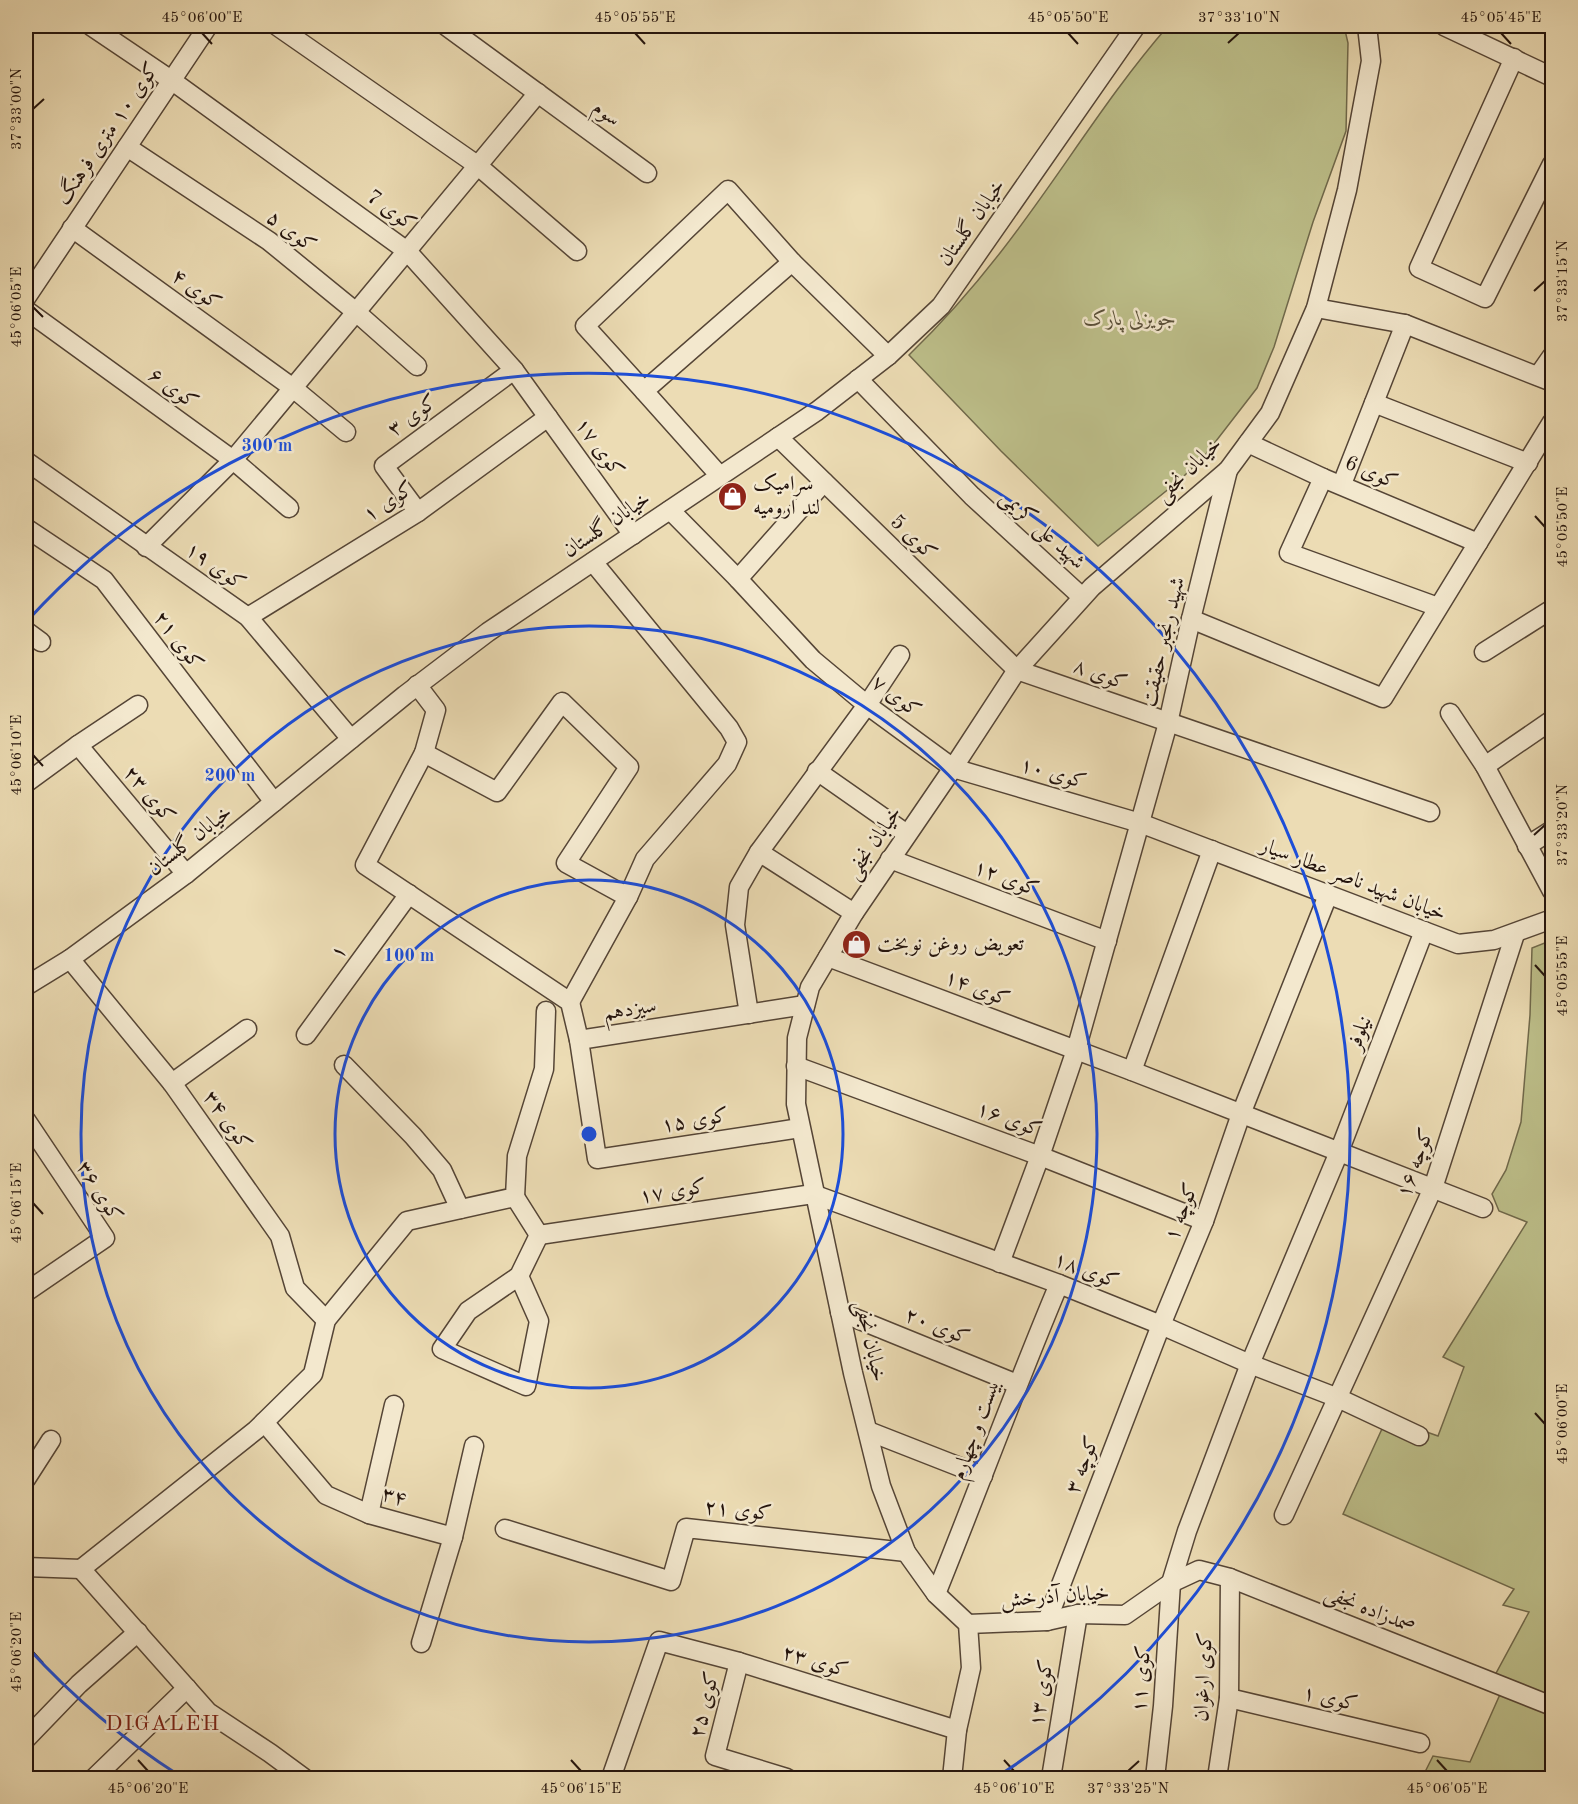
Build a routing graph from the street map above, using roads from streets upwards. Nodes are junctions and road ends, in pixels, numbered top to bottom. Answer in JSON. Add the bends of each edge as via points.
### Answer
{"nodes":[{"id":1,"x":91,"y":26,"type":"edge"},
{"id":2,"x":208,"y":26,"type":"edge"},
{"id":3,"x":277,"y":26,"type":"edge"},
{"id":4,"x":446,"y":26,"type":"edge"},
{"id":5,"x":1136,"y":26,"type":"edge"},
{"id":6,"x":1367,"y":26,"type":"edge"},
{"id":7,"x":1444,"y":26,"type":"edge"},
{"id":8,"x":1514,"y":58,"type":"junction"},
{"id":9,"x":1552,"y":77,"type":"edge"},
{"id":10,"x":171,"y":80,"type":"junction"},
{"id":11,"x":538,"y":93,"type":"junction"},
{"id":12,"x":126,"y":147,"type":"junction"},
{"id":13,"x":1552,"y":164,"type":"edge"},
{"id":14,"x":477,"y":165,"type":"junction"},
{"id":15,"x":647,"y":172,"type":"dead end"},
{"id":16,"x":72,"y":228,"type":"junction"},
{"id":17,"x":407,"y":251,"type":"junction"},
{"id":18,"x":577,"y":251,"type":"dead end"},
{"id":19,"x":792,"y":262,"type":"junction"},
{"id":20,"x":26,"y":298,"type":"edge"},
{"id":21,"x":1317,"y":308,"type":"junction"},
{"id":22,"x":26,"y":310,"type":"edge"},
{"id":23,"x":356,"y":312,"type":"junction"},
{"id":24,"x":1405,"y":324,"type":"junction"},
{"id":25,"x":888,"y":356,"type":"junction"},
{"id":26,"x":1552,"y":356,"type":"edge"},
{"id":27,"x":417,"y":366,"type":"dead end"},
{"id":28,"x":514,"y":370,"type":"junction"},
{"id":29,"x":858,"y":379,"type":"junction"},
{"id":30,"x":1545,"y":379,"type":"edge"},
{"id":31,"x":293,"y":388,"type":"junction"},
{"id":32,"x":644,"y":392,"type":"junction"},
{"id":33,"x":1374,"y":403,"type":"junction"},
{"id":34,"x":548,"y":417,"type":"junction"},
{"id":35,"x":1552,"y":422,"type":"edge"},
{"id":36,"x":346,"y":432,"type":"dead end"},
{"id":37,"x":778,"y":437,"type":"junction"},
{"id":38,"x":1248,"y":443,"type":"junction"},
{"id":39,"x":233,"y":460,"type":"junction"},
{"id":40,"x":26,"y":461,"type":"edge"},
{"id":41,"x":1527,"y":463,"type":"junction"},
{"id":42,"x":1228,"y":470,"type":"junction"},
{"id":43,"x":720,"y":476,"type":"junction"},
{"id":44,"x":1323,"y":478,"type":"junction"},
{"id":45,"x":824,"y":482,"type":"junction"},
{"id":46,"x":1342,"y":484,"type":"junction"},
{"id":47,"x":290,"y":508,"type":"dead end"},
{"id":48,"x":670,"y":510,"type":"junction"},
{"id":49,"x":418,"y":512,"type":"junction"},
{"id":50,"x":26,"y":528,"type":"edge"},
{"id":51,"x":633,"y":535,"type":"junction"},
{"id":52,"x":1478,"y":543,"type":"junction"},
{"id":53,"x":146,"y":547,"type":"junction"},
{"id":54,"x":593,"y":562,"type":"junction"},
{"id":55,"x":738,"y":579,"type":"junction"},
{"id":56,"x":1082,"y":597,"type":"junction"},
{"id":57,"x":1438,"y":607,"type":"junction"},
{"id":58,"x":1552,"y":609,"type":"edge"},
{"id":59,"x":248,"y":617,"type":"junction"},
{"id":60,"x":1191,"y":619,"type":"junction"},
{"id":61,"x":26,"y":631,"type":"edge"},
{"id":62,"x":41,"y":642,"type":"dead end"},
{"id":63,"x":1484,"y":652,"type":"dead end"},
{"id":64,"x":900,"y":655,"type":"dead end"},
{"id":65,"x":1017,"y":670,"type":"junction"},
{"id":66,"x":417,"y":685,"type":"junction"},
{"id":67,"x":138,"y":705,"type":"dead end"},
{"id":68,"x":867,"y":705,"type":"junction"},
{"id":69,"x":1450,"y":713,"type":"dead end"},
{"id":70,"x":1552,"y":720,"type":"edge"},
{"id":71,"x":1168,"y":723,"type":"junction"},
{"id":72,"x":351,"y":740,"type":"junction"},
{"id":73,"x":78,"y":745,"type":"junction"},
{"id":74,"x":424,"y":753,"type":"junction"},
{"id":75,"x":1485,"y":766,"type":"junction"},
{"id":76,"x":953,"y":768,"type":"junction"},
{"id":77,"x":817,"y":771,"type":"junction"},
{"id":78,"x":26,"y":783,"type":"edge"},
{"id":79,"x":274,"y":802,"type":"junction"},
{"id":80,"x":1430,"y":812,"type":"dead end"},
{"id":81,"x":1140,"y":823,"type":"junction"},
{"id":82,"x":1552,"y":830,"type":"edge"},
{"id":83,"x":907,"y":834,"type":"junction"},
{"id":84,"x":1527,"y":846,"type":"junction"},
{"id":85,"x":1212,"y":849,"type":"junction"},
{"id":86,"x":759,"y":852,"type":"junction"},
{"id":87,"x":890,"y":859,"type":"junction"},
{"id":88,"x":186,"y":874,"type":"junction"},
{"id":89,"x":1552,"y":891,"type":"edge"},
{"id":90,"x":409,"y":894,"type":"junction"},
{"id":91,"x":1328,"y":895,"type":"junction"},
{"id":92,"x":628,"y":897,"type":"junction"},
{"id":93,"x":854,"y":913,"type":"junction"},
{"id":94,"x":1552,"y":919,"type":"edge"},
{"id":95,"x":1424,"y":931,"type":"junction"},
{"id":96,"x":1515,"y":934,"type":"junction"},
{"id":97,"x":1107,"y":941,"type":"junction"},
{"id":98,"x":828,"y":957,"type":"junction"},
{"id":99,"x":70,"y":959,"type":"junction"},
{"id":100,"x":26,"y":986,"type":"edge"},
{"id":101,"x":570,"y":1002,"type":"junction"},
{"id":102,"x":805,"y":1005,"type":"junction"},
{"id":103,"x":546,"y":1011,"type":"dead end"},
{"id":104,"x":749,"y":1014,"type":"junction"},
{"id":105,"x":247,"y":1029,"type":"dead end"},
{"id":106,"x":306,"y":1035,"type":"dead end"},
{"id":107,"x":579,"y":1040,"type":"junction"},
{"id":108,"x":1076,"y":1050,"type":"junction"},
{"id":109,"x":344,"y":1065,"type":"dead end"},
{"id":110,"x":796,"y":1066,"type":"junction"},
{"id":111,"x":1132,"y":1071,"type":"junction"},
{"id":112,"x":172,"y":1083,"type":"junction"},
{"id":113,"x":1241,"y":1114,"type":"junction"},
{"id":114,"x":26,"y":1120,"type":"edge"},
{"id":115,"x":800,"y":1128,"type":"junction"},
{"id":116,"x":1339,"y":1152,"type":"junction"},
{"id":117,"x":1040,"y":1156,"type":"junction"},
{"id":118,"x":597,"y":1159,"type":"joint"},
{"id":119,"x":1433,"y":1188,"type":"junction"},
{"id":120,"x":813,"y":1194,"type":"junction"},
{"id":121,"x":515,"y":1197,"type":"junction"},
{"id":122,"x":1484,"y":1208,"type":"dead end"},
{"id":123,"x":460,"y":1209,"type":"junction"},
{"id":124,"x":1204,"y":1221,"type":"junction"},
{"id":125,"x":539,"y":1235,"type":"junction"},
{"id":126,"x":1000,"y":1263,"type":"junction"},
{"id":127,"x":519,"y":1276,"type":"junction"},
{"id":128,"x":1059,"y":1284,"type":"junction"},
{"id":129,"x":26,"y":1292,"type":"edge"},
{"id":130,"x":840,"y":1312,"type":"junction"},
{"id":131,"x":326,"y":1320,"type":"junction"},
{"id":132,"x":1161,"y":1325,"type":"junction"},
{"id":133,"x":1250,"y":1364,"type":"junction"},
{"id":134,"x":1017,"y":1384,"type":"junction"},
{"id":135,"x":1338,"y":1398,"type":"junction"},
{"id":136,"x":394,"y":1405,"type":"dead end"},
{"id":137,"x":264,"y":1422,"type":"junction"},
{"id":138,"x":868,"y":1431,"type":"junction"},
{"id":139,"x":1419,"y":1436,"type":"dead end"},
{"id":140,"x":51,"y":1440,"type":"dead end"},
{"id":141,"x":474,"y":1446,"type":"dead end"},
{"id":142,"x":983,"y":1476,"type":"junction"},
{"id":143,"x":26,"y":1479,"type":"edge"},
{"id":144,"x":369,"y":1514,"type":"junction"},
{"id":145,"x":1284,"y":1515,"type":"dead end"},
{"id":146,"x":505,"y":1529,"type":"dead end"},
{"id":147,"x":453,"y":1537,"type":"junction"},
{"id":148,"x":906,"y":1552,"type":"junction"},
{"id":149,"x":26,"y":1567,"type":"edge"},
{"id":150,"x":81,"y":1569,"type":"junction"},
{"id":151,"x":1230,"y":1578,"type":"junction"},
{"id":152,"x":1171,"y":1583,"type":"junction"},
{"id":153,"x":936,"y":1594,"type":"junction"},
{"id":154,"x":1078,"y":1614,"type":"junction"},
{"id":155,"x":1047,"y":1621,"type":"junction"},
{"id":156,"x":968,"y":1624,"type":"junction"},
{"id":157,"x":138,"y":1632,"type":"junction"},
{"id":158,"x":421,"y":1643,"type":"dead end"},
{"id":159,"x":740,"y":1662,"type":"junction"},
{"id":160,"x":187,"y":1688,"type":"junction"},
{"id":161,"x":1229,"y":1698,"type":"junction"},
{"id":162,"x":1552,"y":1706,"type":"edge"},
{"id":163,"x":957,"y":1730,"type":"junction"},
{"id":164,"x":26,"y":1739,"type":"edge"},
{"id":165,"x":1420,"y":1743,"type":"dead end"},
{"id":166,"x":94,"y":1779,"type":"edge"},
{"id":167,"x":304,"y":1779,"type":"edge"},
{"id":168,"x":611,"y":1779,"type":"edge"},
{"id":169,"x":787,"y":1779,"type":"edge"},
{"id":170,"x":952,"y":1779,"type":"edge"},
{"id":171,"x":1051,"y":1779,"type":"edge"},
{"id":172,"x":1155,"y":1779,"type":"edge"},
{"id":173,"x":1217,"y":1779,"type":"edge"}],
"edges":[{"from":1,"to":10,"type":"street","name":"کوی 7"},
{"from":2,"to":10,"type":"street","name":"کوی ۱۰ متری فرهنگ"},
{"from":3,"to":14,"type":"street"},
{"from":4,"to":11,"type":"street","name":"سوم"},
{"from":5,"to":25,"type":"street","name":"خیابان گلستان","via":[[941,306]]},
{"from":6,"to":21,"type":"street","name":"خیابان نجفی","via":[[1371,61],[1347,190]]},
{"from":7,"to":8,"type":"street"},
{"from":8,"to":9,"type":"street"},
{"from":8,"to":13,"type":"street","via":[[1419,268],[1485,298]]},
{"from":10,"to":12,"type":"street","name":"کوی ۱۰ متری فرهنگ"},
{"from":10,"to":17,"type":"street","name":"کوی 7"},
{"from":11,"to":14,"type":"street"},
{"from":11,"to":15,"type":"street","name":"سوم"},
{"from":12,"to":16,"type":"street","name":"کوی ۱۰ متری فرهنگ"},
{"from":12,"to":23,"type":"street","name":"کوی ۵","via":[[269,242]]},
{"from":14,"to":17,"type":"street"},
{"from":14,"to":18,"type":"street"},
{"from":16,"to":20,"type":"street","name":"کوی ۱۰ متری فرهنگ"},
{"from":16,"to":31,"type":"street","name":"کوی ۴"},
{"from":17,"to":23,"type":"street"},
{"from":17,"to":28,"type":"street","name":"کوی 7"},
{"from":19,"to":25,"type":"street"},
{"from":19,"to":32,"type":"street"},
{"from":19,"to":32,"type":"street","via":[[728,190],[585,326]]},
{"from":21,"to":24,"type":"street"},
{"from":21,"to":38,"type":"street","name":"خیابان نجفی","via":[[1270,413]]},
{"from":22,"to":39,"type":"street","name":"کوی ۶"},
{"from":23,"to":27,"type":"street","name":"کوی ۵"},
{"from":23,"to":31,"type":"street"},
{"from":24,"to":30,"type":"street"},
{"from":24,"to":33,"type":"street"},
{"from":25,"to":29,"type":"street","name":"خیابان گلستان"},
{"from":26,"to":30,"type":"street"},
{"from":28,"to":34,"type":"street","name":"کوی 7"},
{"from":28,"to":49,"type":"street","name":"کوی ۳","via":[[384,466]]},
{"from":29,"to":37,"type":"street","name":"خیابان گلستان"},
{"from":29,"to":56,"type":"street","name":"شهید علی کریمی","via":[[972,496]]},
{"from":31,"to":36,"type":"street","name":"کوی ۴"},
{"from":31,"to":39,"type":"street"},
{"from":32,"to":43,"type":"street"},
{"from":33,"to":41,"type":"street"},
{"from":33,"to":46,"type":"street"},
{"from":34,"to":49,"type":"street","name":"کوی ۱"},
{"from":34,"to":51,"type":"street","name":"کوی ۱۷"},
{"from":35,"to":41,"type":"street"},
{"from":37,"to":43,"type":"street","name":"خیابان گلستان"},
{"from":37,"to":45,"type":"street","name":"کوی 5"},
{"from":38,"to":42,"type":"street","name":"خیابان نجفی"},
{"from":38,"to":44,"type":"street","name":"کوی 6"},
{"from":39,"to":47,"type":"street","name":"کوی ۶"},
{"from":39,"to":53,"type":"street"},
{"from":40,"to":53,"type":"street","name":"کوی ۱۹"},
{"from":41,"to":52,"type":"street"},
{"from":42,"to":56,"type":"street","name":"خیابان نجفی"},
{"from":42,"to":60,"type":"street","name":"شهید رنجبر حقیقت"},
{"from":43,"to":48,"type":"street","name":"خیابان گلستان"},
{"from":44,"to":46,"type":"street","name":"کوی 6"},
{"from":44,"to":57,"type":"street","via":[[1289,553]]},
{"from":45,"to":55,"type":"street"},
{"from":45,"to":65,"type":"street","name":"کوی 5"},
{"from":46,"to":52,"type":"street","name":"کوی 6"},
{"from":48,"to":51,"type":"street","name":"خیابان گلستان"},
{"from":48,"to":55,"type":"street","name":"کوی ۷"},
{"from":49,"to":59,"type":"street","name":"کوی ۱"},
{"from":50,"to":79,"type":"street","name":"کوی ۲۱","via":[[104,580]]},
{"from":51,"to":54,"type":"street","name":"خیابان گلستان"},
{"from":52,"to":57,"type":"street"},
{"from":53,"to":59,"type":"street","name":"کوی ۱۹"},
{"from":54,"to":66,"type":"street","name":"خیابان گلستان"},
{"from":54,"to":92,"type":"street","via":[[737,742],[727,764],[645,859]]},
{"from":55,"to":68,"type":"street","name":"کوی ۷","via":[[813,660]]},
{"from":56,"to":65,"type":"street","name":"خیابان نجفی"},
{"from":57,"to":60,"type":"street","via":[[1383,698]]},
{"from":58,"to":63,"type":"street"},
{"from":59,"to":72,"type":"street","name":"کوی ۱۹"},
{"from":60,"to":71,"type":"street","name":"شهید رنجبر حقیقت"},
{"from":61,"to":62,"type":"street"},
{"from":64,"to":68,"type":"street"},
{"from":65,"to":71,"type":"street","name":"کوی ۸"},
{"from":65,"to":76,"type":"street","name":"خیابان نجفی"},
{"from":66,"to":72,"type":"street","name":"خیابان گلستان"},
{"from":66,"to":74,"type":"street","via":[[436,710]]},
{"from":67,"to":73,"type":"street"},
{"from":68,"to":76,"type":"street","name":"کوی ۷"},
{"from":68,"to":77,"type":"street"},
{"from":69,"to":75,"type":"street"},
{"from":70,"to":75,"type":"street"},
{"from":71,"to":80,"type":"street","name":"کوی ۸"},
{"from":71,"to":81,"type":"street","name":"شهید رنجبر حقیقت"},
{"from":72,"to":79,"type":"street","name":"خیابان گلستان"},
{"from":73,"to":78,"type":"street"},
{"from":73,"to":88,"type":"street","name":"کوی ۲۳"},
{"from":74,"to":90,"type":"street","via":[[365,865]]},
{"from":74,"to":92,"type":"street","via":[[497,792],[562,702],[629,767],[566,863]]},
{"from":75,"to":84,"type":"street"},
{"from":76,"to":81,"type":"street","name":"کوی ۱۰"},
{"from":76,"to":83,"type":"street","name":"خیابان نجفی"},
{"from":77,"to":83,"type":"street"},
{"from":77,"to":86,"type":"street"},
{"from":79,"to":88,"type":"street","name":"خیابان گلستان"},
{"from":81,"to":85,"type":"street","name":"خیابان شهید ناصر عطار سیار"},
{"from":81,"to":97,"type":"street","name":"شهید رنجبر حقیقت"},
{"from":82,"to":84,"type":"street"},
{"from":83,"to":87,"type":"street","name":"خیابان نجفی"},
{"from":84,"to":89,"type":"street"},
{"from":85,"to":91,"type":"street","name":"خیابان شهید ناصر عطار سیار"},
{"from":85,"to":111,"type":"street"},
{"from":86,"to":93,"type":"street"},
{"from":86,"to":104,"type":"street","via":[[739,887],[735,925]]},
{"from":87,"to":93,"type":"street","name":"خیابان نجفی"},
{"from":87,"to":97,"type":"street","name":"کوی ۱۲"},
{"from":88,"to":99,"type":"street","name":"خیابان گلستان"},
{"from":90,"to":101,"type":"street"},
{"from":90,"to":106,"type":"street","name":"۱"},
{"from":91,"to":95,"type":"street","name":"خیابان شهید ناصر عطار سیار"},
{"from":91,"to":113,"type":"street","name":"کوچه ۱"},
{"from":92,"to":101,"type":"street"},
{"from":93,"to":98,"type":"street","name":"خیابان نجفی"},
{"from":94,"to":96,"type":"street","name":"خیابان شهید ناصر عطار سیار"},
{"from":95,"to":96,"type":"street","name":"خیابان شهید ناصر عطار سیار","via":[[1458,944]]},
{"from":95,"to":116,"type":"street","name":"نیلوفر"},
{"from":96,"to":119,"type":"street","name":"کوچه ۱۶"},
{"from":97,"to":108,"type":"street","name":"شهید رنجبر حقیقت"},
{"from":98,"to":102,"type":"street","name":"خیابان نجفی","via":[[810,987]]},
{"from":98,"to":108,"type":"street","name":"کوی ۱۴"},
{"from":99,"to":100,"type":"street","name":"خیابان گلستان"},
{"from":99,"to":112,"type":"street","name":"کوی ۳۴"},
{"from":101,"to":107,"type":"street"},
{"from":102,"to":104,"type":"street","name":"سیزدهم"},
{"from":102,"to":110,"type":"street","name":"خیابان نجفی","via":[[797,1038]]},
{"from":103,"to":121,"type":"street","via":[[544,1069],[517,1156]]},
{"from":104,"to":107,"type":"street","name":"سیزدهم"},
{"from":105,"to":112,"type":"street"},
{"from":107,"to":118,"type":"street","name":"سیزدهم"},
{"from":108,"to":111,"type":"street","name":"کوی ۱۴"},
{"from":108,"to":117,"type":"street","name":"شهید رنجبر حقیقت"},
{"from":109,"to":123,"type":"street","via":[[442,1170]]},
{"from":110,"to":115,"type":"street","name":"خیابان نجفی"},
{"from":110,"to":117,"type":"street","name":"کوی ۱۶"},
{"from":111,"to":113,"type":"street","name":"کوی ۱۴"},
{"from":112,"to":131,"type":"street","name":"کوی ۳۴","via":[[280,1236],[295,1288]]},
{"from":113,"to":116,"type":"street","name":"کوی ۱۴"},
{"from":113,"to":124,"type":"street","name":"کوچه ۱"},
{"from":114,"to":129,"type":"street","name":"کوی ۳۶","via":[[105,1238]]},
{"from":115,"to":118,"type":"street","name":"کوی ۱۵"},
{"from":115,"to":120,"type":"street","name":"خیابان نجفی"},
{"from":116,"to":119,"type":"street","name":"کوی ۱۴"},
{"from":116,"to":133,"type":"street","name":"نیلوفر"},
{"from":117,"to":124,"type":"street","name":"کوی ۱۶"},
{"from":117,"to":126,"type":"street","name":"شهید رنجبر حقیقت"},
{"from":119,"to":122,"type":"street","name":"کوی ۱۴"},
{"from":119,"to":135,"type":"street","name":"کوچه ۱۶"},
{"from":120,"to":125,"type":"street","name":"کوی ۱۷"},
{"from":120,"to":126,"type":"street","name":"کوی ۱۸"},
{"from":120,"to":130,"type":"street","name":"خیابان نجفی"},
{"from":121,"to":123,"type":"street"},
{"from":121,"to":125,"type":"street"},
{"from":123,"to":131,"type":"street","via":[[407,1221]]},
{"from":124,"to":132,"type":"street","name":"کوچه ۱"},
{"from":125,"to":127,"type":"street"},
{"from":126,"to":128,"type":"street","name":"کوی ۱۸"},
{"from":127,"to":127,"type":"street","via":[[539,1321],[526,1386],[442,1349],[468,1311]]},
{"from":128,"to":132,"type":"street","name":"کوی ۱۸"},
{"from":128,"to":134,"type":"street","name":"بیست و چهارم"},
{"from":130,"to":134,"type":"street","name":"کوی ۲۰"},
{"from":130,"to":138,"type":"street","name":"خیابان نجفی"},
{"from":131,"to":137,"type":"street","via":[[314,1374]]},
{"from":132,"to":133,"type":"street","name":"کوی ۱۸"},
{"from":132,"to":155,"type":"street","name":"کوچه ۳"},
{"from":133,"to":135,"type":"street","name":"کوی ۱۸"},
{"from":133,"to":152,"type":"street","name":"کوی ۱۱"},
{"from":134,"to":142,"type":"street","name":"بیست و چهارم"},
{"from":135,"to":139,"type":"street","name":"کوی ۱۸"},
{"from":135,"to":145,"type":"street","name":"کوچه ۱۶"},
{"from":136,"to":144,"type":"street"},
{"from":137,"to":144,"type":"street","name":"۳۴","via":[[326,1495]]},
{"from":137,"to":150,"type":"street"},
{"from":138,"to":142,"type":"street"},
{"from":138,"to":148,"type":"street","name":"خیابان نجفی","via":[[881,1486]]},
{"from":140,"to":143,"type":"street"},
{"from":141,"to":147,"type":"street"},
{"from":142,"to":153,"type":"street","name":"بیست و چهارم"},
{"from":144,"to":147,"type":"street","name":"۳۴"},
{"from":146,"to":148,"type":"street","name":"کوی ۲۱","via":[[671,1581],[686,1528]]},
{"from":147,"to":158,"type":"street"},
{"from":148,"to":153,"type":"street","name":"خیابان نجفی"},
{"from":149,"to":150,"type":"street"},
{"from":150,"to":157,"type":"street"},
{"from":151,"to":152,"type":"street","name":"صمدزاده نجفی","via":[[1199,1570]]},
{"from":151,"to":161,"type":"street","name":"کوی ارغوان"},
{"from":151,"to":162,"type":"street","name":"صمدزاده نجفی"},
{"from":152,"to":154,"type":"street","name":"خیابان آذرخش","via":[[1125,1615]]},
{"from":152,"to":172,"type":"street","name":"کوی ۱۱"},
{"from":153,"to":156,"type":"street","name":"خیابان نجفی"},
{"from":154,"to":155,"type":"street","name":"خیابان آذرخش"},
{"from":154,"to":171,"type":"street","name":"کوی ۱۳"},
{"from":155,"to":156,"type":"street","name":"خیابان آذرخش"},
{"from":156,"to":163,"type":"street","via":[[971,1668]]},
{"from":157,"to":160,"type":"street"},
{"from":157,"to":164,"type":"street"},
{"from":159,"to":163,"type":"street","name":"کوی ۲۳"},
{"from":159,"to":168,"type":"street","name":"کوی ۲۳","via":[[658,1641]]},
{"from":159,"to":169,"type":"street","name":"کوی ۲۵","via":[[715,1756]]},
{"from":160,"to":166,"type":"street"},
{"from":160,"to":167,"type":"street","via":[[208,1712]]},
{"from":161,"to":165,"type":"street","name":"کوی ۱"},
{"from":161,"to":173,"type":"street","name":"کوی ارغوان"},
{"from":163,"to":170,"type":"street"}]}
